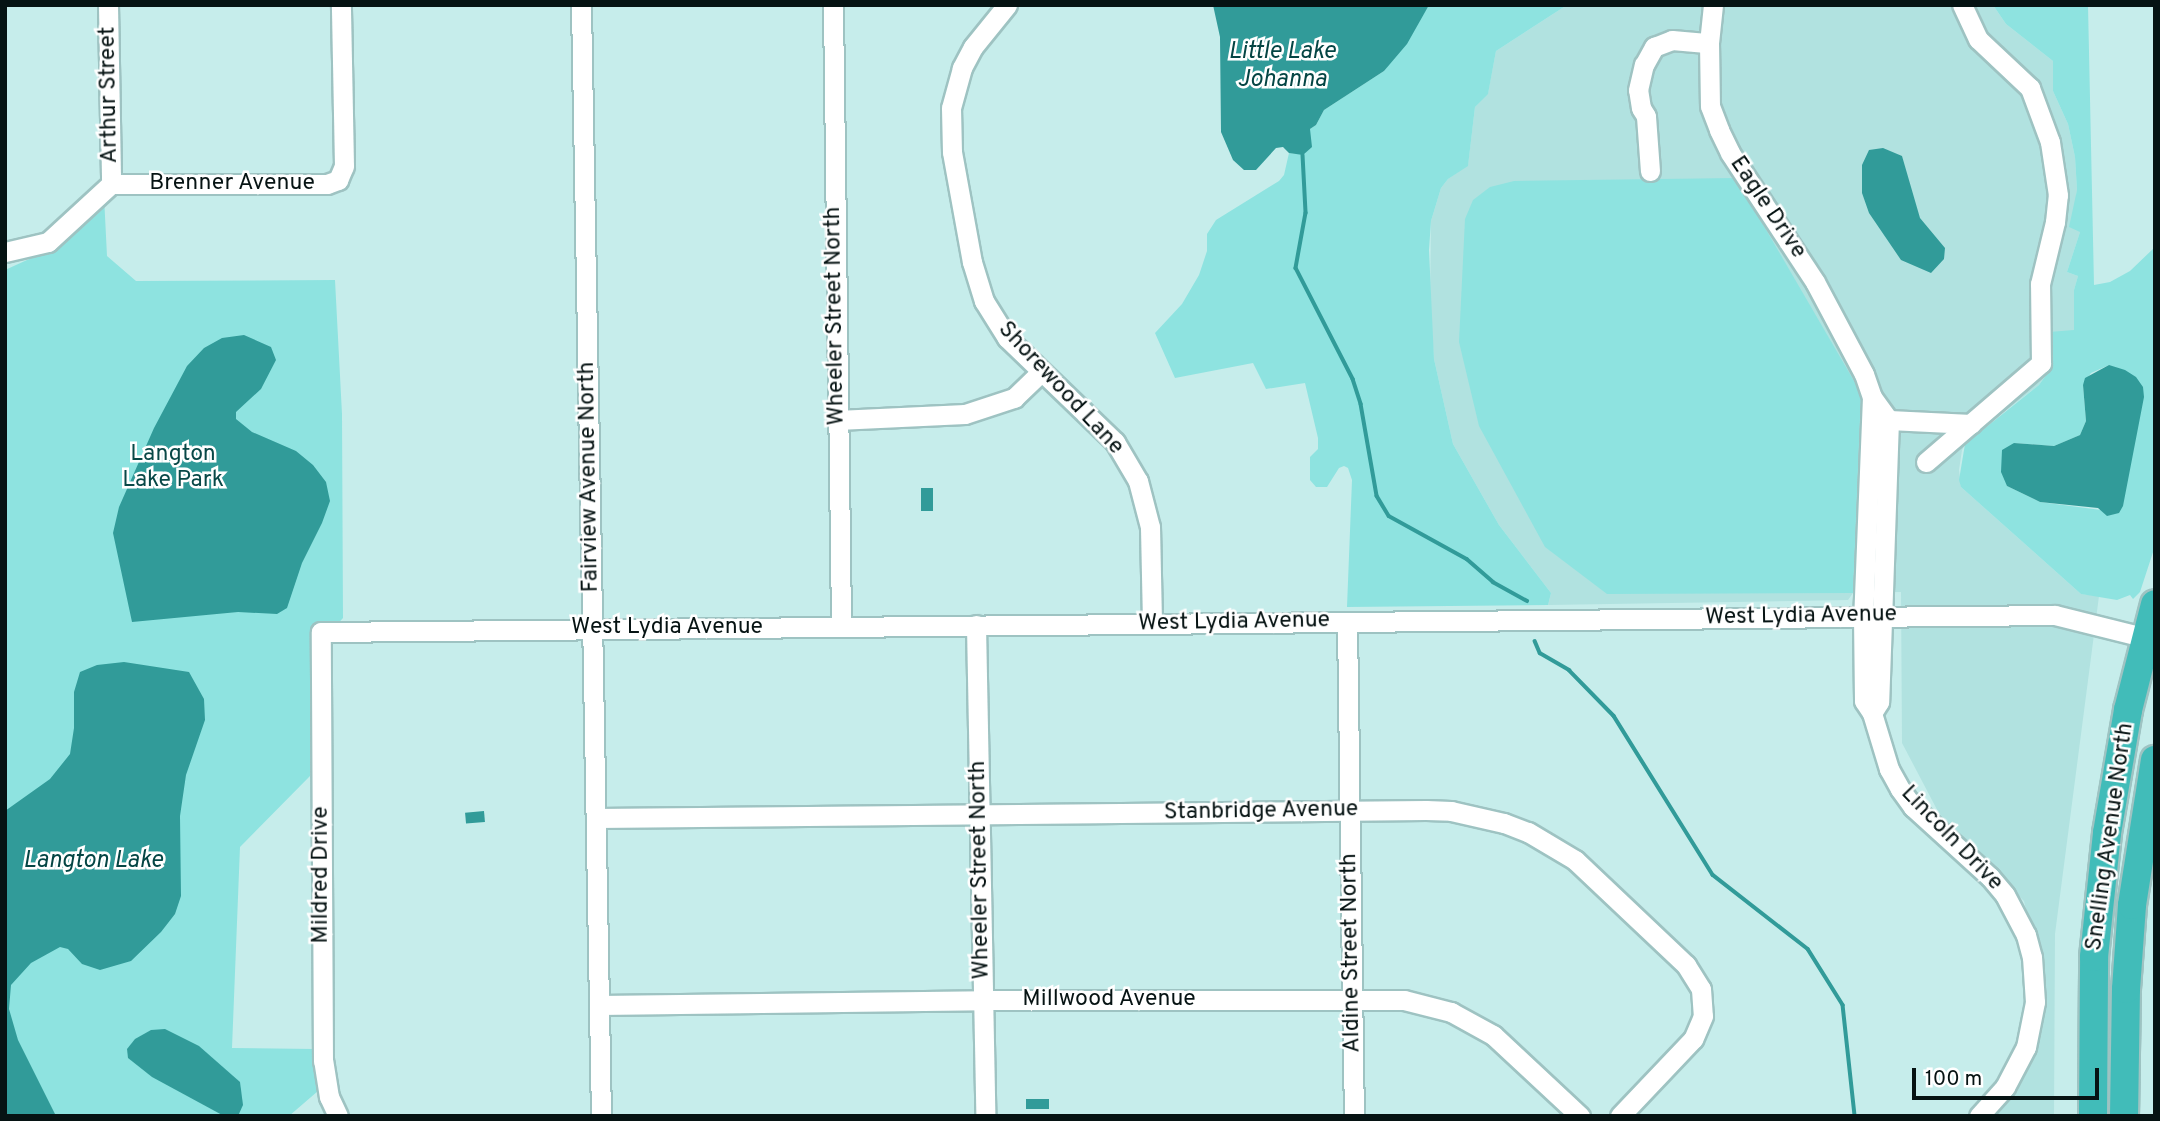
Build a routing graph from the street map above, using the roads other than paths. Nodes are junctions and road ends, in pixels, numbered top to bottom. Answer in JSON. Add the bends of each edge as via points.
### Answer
{"nodes":[{"id":1,"x":108,"y":5,"type":"edge"},
{"id":2,"x":341,"y":5,"type":"edge"},
{"id":3,"x":581,"y":5,"type":"edge"},
{"id":4,"x":834,"y":5,"type":"edge"},
{"id":5,"x":1007,"y":5,"type":"edge"},
{"id":6,"x":1713,"y":5,"type":"edge"},
{"id":7,"x":1962,"y":5,"type":"edge"},
{"id":8,"x":1709,"y":43,"type":"junction"},
{"id":9,"x":1650,"y":171,"type":"dead end"},
{"id":10,"x":111,"y":184,"type":"junction"},
{"id":11,"x":5,"y":252,"type":"edge"},
{"id":12,"x":1041,"y":372,"type":"junction"},
{"id":13,"x":1872,"y":397,"type":"junction"},
{"id":14,"x":837,"y":420,"type":"junction"},
{"id":15,"x":1889,"y":420,"type":"junction"},
{"id":16,"x":1971,"y":424,"type":"junction"},
{"id":17,"x":1926,"y":462,"type":"dead end"},
{"id":18,"x":2155,"y":604,"type":"edge"},
{"id":19,"x":1873,"y":617,"type":"junction"},
{"id":20,"x":1348,"y":622,"type":"junction"},
{"id":21,"x":1152,"y":623,"type":"junction"},
{"id":22,"x":976,"y":625,"type":"junction"},
{"id":23,"x":841,"y":626,"type":"junction"},
{"id":24,"x":593,"y":628,"type":"junction"},
{"id":25,"x":321,"y":632,"type":"joint"},
{"id":26,"x":2150,"y":639,"type":"edge"},
{"id":27,"x":2155,"y":760,"type":"edge"},
{"id":28,"x":1350,"y":811,"type":"junction"},
{"id":29,"x":980,"y":815,"type":"junction"},
{"id":30,"x":596,"y":817,"type":"junction"},
{"id":31,"x":1352,"y":999,"type":"junction"},
{"id":32,"x":984,"y":1000,"type":"junction"},
{"id":33,"x":599,"y":1005,"type":"junction"},
{"id":34,"x":338,"y":1116,"type":"edge"},
{"id":35,"x":601,"y":1116,"type":"edge"},
{"id":36,"x":985,"y":1116,"type":"edge"},
{"id":37,"x":1354,"y":1116,"type":"edge"},
{"id":38,"x":1580,"y":1116,"type":"edge"},
{"id":39,"x":1620,"y":1116,"type":"edge"},
{"id":40,"x":1979,"y":1116,"type":"edge"},
{"id":41,"x":2093,"y":1116,"type":"edge"},
{"id":42,"x":2124,"y":1116,"type":"edge"}],
"edges":[{"from":1,"to":10,"type":"street","name":"Arthur Street"},
{"from":2,"to":10,"type":"street","name":"Brenner Avenue","via":[[344,166],[338,180],[327,184]]},
{"from":3,"to":24,"type":"street","name":"Fairview Avenue North"},
{"from":4,"to":14,"type":"street","name":"Wheeler Street North"},
{"from":5,"to":12,"type":"street","name":"Shorewood Lane","via":[[962,68],[950,131],[972,262],[984,301],[1007,338]]},
{"from":6,"to":8,"type":"street","name":"Eagle Drive"},
{"from":7,"to":16,"type":"street","via":[[1978,39],[2030,88],[2050,142],[2058,195],[2040,284],[2041,363]]},
{"from":8,"to":9,"type":"street","via":[[1672,40],[1654,47],[1644,65],[1638,90],[1646,116]]},
{"from":8,"to":13,"type":"street","name":"Eagle Drive","via":[[1710,106],[1719,131],[1815,282]]},
{"from":10,"to":11,"type":"street","via":[[48,242]]},
{"from":12,"to":14,"type":"street","via":[[1014,398],[965,414]]},
{"from":12,"to":21,"type":"street","name":"Shorewood Lane","via":[[1115,442],[1138,481],[1150,527]]},
{"from":13,"to":15,"type":"street","name":"Eagle Drive"},
{"from":13,"to":19,"type":"street","name":"Eagle Drive"},
{"from":14,"to":23,"type":"street","name":"Wheeler Street North"},
{"from":15,"to":16,"type":"street"},
{"from":15,"to":19,"type":"street"},
{"from":16,"to":17,"type":"street"},
{"from":18,"to":26,"type":"highway","name":"Snelling Avenue North"},
{"from":19,"to":20,"type":"street","name":"West Lydia Avenue"},
{"from":19,"to":26,"type":"street","name":"West Lydia Avenue","via":[[2055,615]]},
{"from":19,"to":40,"type":"street","name":"Lincoln Drive","via":[[1864,701],[1889,769],[1913,807],[2005,895],[2032,957],[2035,1002],[2026,1047],[2005,1087]]},
{"from":20,"to":21,"type":"street","name":"West Lydia Avenue"},
{"from":20,"to":28,"type":"street","name":"Aldine Street North"},
{"from":21,"to":22,"type":"street","name":"West Lydia Avenue"},
{"from":22,"to":23,"type":"street","name":"West Lydia Avenue"},
{"from":22,"to":29,"type":"street","name":"Wheeler Street North"},
{"from":23,"to":24,"type":"street","name":"West Lydia Avenue"},
{"from":24,"to":25,"type":"street","name":"West Lydia Avenue"},
{"from":24,"to":30,"type":"street","name":"Fairview Avenue North"},
{"from":25,"to":34,"type":"street","name":"Mildred Drive","via":[[323,1060],[329,1097]]},
{"from":26,"to":41,"type":"highway","name":"Snelling Avenue North","via":[[2116,771],[2099,895]]},
{"from":27,"to":42,"type":"highway","name":"Snelling Avenue North","via":[[2132,905]]},
{"from":28,"to":29,"type":"street","name":"Stanbridge Avenue"},
{"from":28,"to":31,"type":"street","name":"Aldine Street North"},
{"from":28,"to":39,"type":"street","name":"Stanbridge Avenue","via":[[1451,811],[1528,832],[1575,860],[1686,965],[1701,989],[1699,1028],[1688,1046]]},
{"from":29,"to":30,"type":"street","name":"Stanbridge Avenue"},
{"from":29,"to":32,"type":"street","name":"Wheeler Street North"},
{"from":30,"to":33,"type":"street","name":"Fairview Avenue North"},
{"from":31,"to":32,"type":"street","name":"Millwood Avenue"},
{"from":31,"to":37,"type":"street","name":"Aldine Street North"},
{"from":31,"to":38,"type":"street","name":"Millwood Avenue","via":[[1404,1000],[1473,1022],[1516,1054]]},
{"from":32,"to":33,"type":"street","name":"Millwood Avenue"},
{"from":32,"to":36,"type":"street","name":"Wheeler Street North"},
{"from":33,"to":35,"type":"street","name":"Fairview Avenue North"}]}
